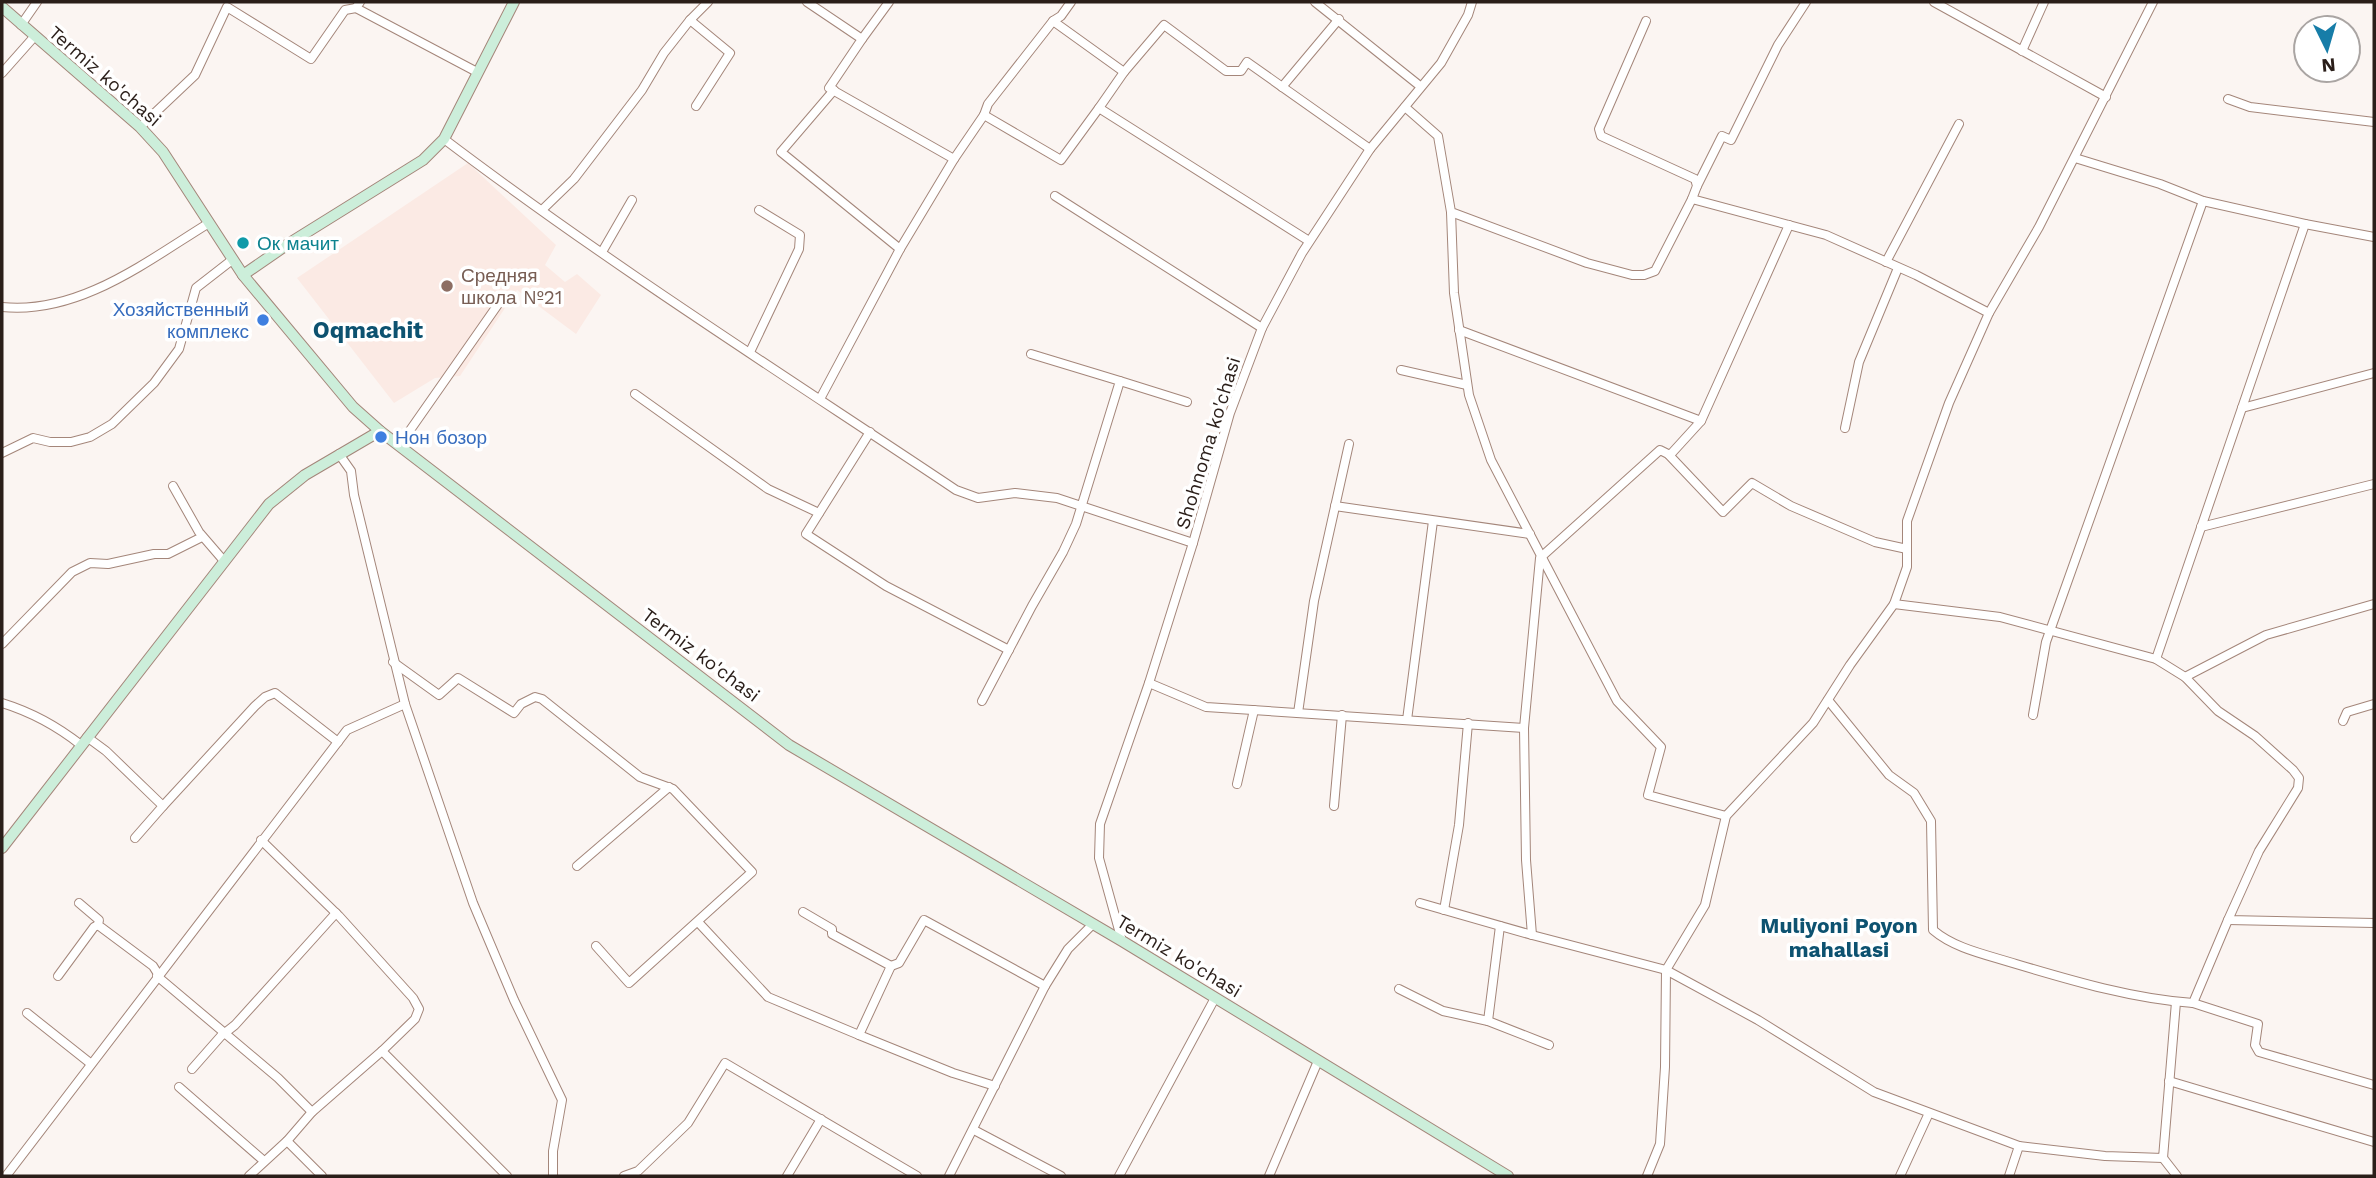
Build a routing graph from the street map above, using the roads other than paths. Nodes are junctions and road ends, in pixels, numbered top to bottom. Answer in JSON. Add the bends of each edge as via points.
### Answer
{"nodes":[{"id":1,"x":37,"y":2,"type":"edge"},
{"id":2,"x":513,"y":2,"type":"edge"},
{"id":3,"x":708,"y":2,"type":"edge"},
{"id":4,"x":807,"y":2,"type":"edge"},
{"id":5,"x":889,"y":2,"type":"edge"},
{"id":6,"x":1071,"y":2,"type":"edge"},
{"id":7,"x":1315,"y":2,"type":"edge"},
{"id":8,"x":1472,"y":2,"type":"edge"},
{"id":9,"x":1806,"y":2,"type":"edge"},
{"id":10,"x":1934,"y":2,"type":"edge"},
{"id":11,"x":2044,"y":2,"type":"edge"},
{"id":12,"x":2153,"y":2,"type":"edge"},
{"id":13,"x":358,"y":5,"type":"edge"},
{"id":14,"x":2,"y":7,"type":"edge"},
{"id":15,"x":1339,"y":19,"type":"junction"},
{"id":16,"x":690,"y":20,"type":"junction"},
{"id":17,"x":1053,"y":21,"type":"junction"},
{"id":18,"x":1647,"y":21,"type":"dead end"},
{"id":19,"x":21,"y":25,"type":"junction"},
{"id":20,"x":34,"y":37,"type":"junction"},
{"id":21,"x":862,"y":39,"type":"junction"},
{"id":22,"x":2022,"y":51,"type":"junction"},
{"id":23,"x":477,"y":72,"type":"junction"},
{"id":24,"x":1124,"y":72,"type":"junction"},
{"id":25,"x":2,"y":73,"type":"edge"},
{"id":26,"x":1420,"y":86,"type":"junction"},
{"id":27,"x":1282,"y":87,"type":"junction"},
{"id":28,"x":834,"y":90,"type":"junction"},
{"id":29,"x":2106,"y":97,"type":"junction"},
{"id":30,"x":2228,"y":99,"type":"dead end"},
{"id":31,"x":696,"y":106,"type":"dead end"},
{"id":32,"x":1405,"y":107,"type":"junction"},
{"id":33,"x":1099,"y":108,"type":"junction"},
{"id":34,"x":984,"y":116,"type":"junction"},
{"id":35,"x":2374,"y":122,"type":"edge"},
{"id":36,"x":1959,"y":124,"type":"dead end"},
{"id":37,"x":140,"y":127,"type":"junction"},
{"id":38,"x":444,"y":139,"type":"junction"},
{"id":39,"x":1370,"y":149,"type":"junction"},
{"id":40,"x":2075,"y":158,"type":"junction"},
{"id":41,"x":954,"y":159,"type":"junction"},
{"id":42,"x":1697,"y":186,"type":"junction"},
{"id":43,"x":1055,"y":196,"type":"dead end"},
{"id":44,"x":1692,"y":199,"type":"junction"},
{"id":45,"x":632,"y":200,"type":"dead end"},
{"id":46,"x":2203,"y":201,"type":"junction"},
{"id":47,"x":542,"y":209,"type":"junction"},
{"id":48,"x":760,"y":210,"type":"dead end"},
{"id":49,"x":1451,"y":212,"type":"junction"},
{"id":50,"x":209,"y":223,"type":"junction"},
{"id":51,"x":2305,"y":224,"type":"junction"},
{"id":52,"x":1789,"y":225,"type":"junction"},
{"id":53,"x":2374,"y":237,"type":"edge"},
{"id":54,"x":1309,"y":241,"type":"junction"},
{"id":55,"x":900,"y":249,"type":"junction"},
{"id":56,"x":602,"y":252,"type":"junction"},
{"id":57,"x":232,"y":260,"type":"junction"},
{"id":58,"x":1886,"y":262,"type":"junction"},
{"id":59,"x":1898,"y":268,"type":"junction"},
{"id":60,"x":243,"y":275,"type":"junction"},
{"id":61,"x":499,"y":303,"type":"dead end"},
{"id":62,"x":2,"y":307,"type":"edge"},
{"id":63,"x":1989,"y":313,"type":"junction"},
{"id":64,"x":1262,"y":328,"type":"junction"},
{"id":65,"x":1459,"y":330,"type":"junction"},
{"id":66,"x":750,"y":352,"type":"junction"},
{"id":67,"x":1031,"y":354,"type":"dead end"},
{"id":68,"x":1401,"y":370,"type":"dead end"},
{"id":69,"x":2374,"y":373,"type":"edge"},
{"id":70,"x":1120,"y":381,"type":"junction"},
{"id":71,"x":1467,"y":385,"type":"junction"},
{"id":72,"x":635,"y":394,"type":"dead end"},
{"id":73,"x":820,"y":399,"type":"junction"},
{"id":74,"x":1187,"y":402,"type":"dead end"},
{"id":75,"x":2242,"y":408,"type":"junction"},
{"id":76,"x":1701,"y":421,"type":"junction"},
{"id":77,"x":1845,"y":428,"type":"dead end"},
{"id":78,"x":380,"y":431,"type":"junction"},
{"id":79,"x":870,"y":432,"type":"junction"},
{"id":80,"x":1349,"y":444,"type":"dead end"},
{"id":81,"x":400,"y":446,"type":"junction"},
{"id":82,"x":2,"y":453,"type":"edge"},
{"id":83,"x":339,"y":454,"type":"junction"},
{"id":84,"x":1669,"y":455,"type":"junction"},
{"id":85,"x":2374,"y":484,"type":"edge"},
{"id":86,"x":173,"y":486,"type":"dead end"},
{"id":87,"x":1083,"y":506,"type":"junction"},
{"id":88,"x":1335,"y":506,"type":"junction"},
{"id":89,"x":819,"y":513,"type":"junction"},
{"id":90,"x":1433,"y":521,"type":"junction"},
{"id":91,"x":2202,"y":527,"type":"junction"},
{"id":92,"x":1530,"y":534,"type":"junction"},
{"id":93,"x":202,"y":537,"type":"junction"},
{"id":94,"x":1193,"y":543,"type":"junction"},
{"id":95,"x":1907,"y":549,"type":"junction"},
{"id":96,"x":1540,"y":558,"type":"junction"},
{"id":97,"x":223,"y":561,"type":"junction"},
{"id":98,"x":1894,"y":604,"type":"junction"},
{"id":99,"x":2374,"y":604,"type":"edge"},
{"id":100,"x":2050,"y":630,"type":"junction"},
{"id":101,"x":2,"y":644,"type":"edge"},
{"id":102,"x":1009,"y":650,"type":"junction"},
{"id":103,"x":2156,"y":659,"type":"junction"},
{"id":104,"x":393,"y":662,"type":"junction"},
{"id":105,"x":2185,"y":677,"type":"junction"},
{"id":106,"x":1150,"y":683,"type":"junction"},
{"id":107,"x":1828,"y":700,"type":"junction"},
{"id":108,"x":982,"y":701,"type":"dead end"},
{"id":109,"x":2,"y":703,"type":"edge"},
{"id":110,"x":405,"y":704,"type":"junction"},
{"id":111,"x":2374,"y":704,"type":"edge"},
{"id":112,"x":1254,"y":710,"type":"junction"},
{"id":113,"x":1298,"y":713,"type":"junction"},
{"id":114,"x":2033,"y":715,"type":"dead end"},
{"id":115,"x":1342,"y":716,"type":"junction"},
{"id":116,"x":1407,"y":720,"type":"junction"},
{"id":117,"x":2343,"y":721,"type":"dead end"},
{"id":118,"x":1468,"y":723,"type":"junction"},
{"id":119,"x":1524,"y":728,"type":"junction"},
{"id":120,"x":84,"y":741,"type":"junction"},
{"id":121,"x":338,"y":741,"type":"junction"},
{"id":122,"x":1237,"y":784,"type":"dead end"},
{"id":123,"x":669,"y":787,"type":"junction"},
{"id":124,"x":163,"y":806,"type":"junction"},
{"id":125,"x":1334,"y":806,"type":"dead end"},
{"id":126,"x":1726,"y":816,"type":"junction"},
{"id":127,"x":135,"y":838,"type":"dead end"},
{"id":128,"x":261,"y":840,"type":"junction"},
{"id":129,"x":2,"y":848,"type":"edge"},
{"id":130,"x":577,"y":866,"type":"dead end"},
{"id":131,"x":79,"y":903,"type":"dead end"},
{"id":132,"x":1420,"y":903,"type":"dead end"},
{"id":133,"x":1444,"y":910,"type":"junction"},
{"id":134,"x":803,"y":912,"type":"dead end"},
{"id":135,"x":336,"y":913,"type":"junction"},
{"id":136,"x":2228,"y":920,"type":"junction"},
{"id":137,"x":698,"y":922,"type":"junction"},
{"id":138,"x":2374,"y":923,"type":"edge"},
{"id":139,"x":1093,"y":924,"type":"junction"},
{"id":140,"x":98,"y":925,"type":"junction"},
{"id":141,"x":1500,"y":926,"type":"junction"},
{"id":142,"x":1532,"y":935,"type":"junction"},
{"id":143,"x":1122,"y":941,"type":"junction"},
{"id":144,"x":596,"y":946,"type":"dead end"},
{"id":145,"x":891,"y":965,"type":"junction"},
{"id":146,"x":1666,"y":970,"type":"junction"},
{"id":147,"x":158,"y":975,"type":"junction"},
{"id":148,"x":58,"y":976,"type":"dead end"},
{"id":149,"x":1045,"y":986,"type":"junction"},
{"id":150,"x":1399,"y":989,"type":"dead end"},
{"id":151,"x":1215,"y":998,"type":"junction"},
{"id":152,"x":2176,"y":1002,"type":"junction"},
{"id":153,"x":2193,"y":1003,"type":"junction"},
{"id":154,"x":27,"y":1013,"type":"dead end"},
{"id":155,"x":1488,"y":1020,"type":"junction"},
{"id":156,"x":225,"y":1032,"type":"junction"},
{"id":157,"x":859,"y":1035,"type":"junction"},
{"id":158,"x":1549,"y":1045,"type":"dead end"},
{"id":159,"x":382,"y":1051,"type":"junction"},
{"id":160,"x":1318,"y":1061,"type":"junction"},
{"id":161,"x":90,"y":1063,"type":"junction"},
{"id":162,"x":192,"y":1069,"type":"dead end"},
{"id":163,"x":2169,"y":1081,"type":"junction"},
{"id":164,"x":2374,"y":1085,"type":"edge"},
{"id":165,"x":995,"y":1086,"type":"junction"},
{"id":166,"x":179,"y":1087,"type":"dead end"},
{"id":167,"x":312,"y":1112,"type":"junction"},
{"id":168,"x":1929,"y":1112,"type":"junction"},
{"id":169,"x":821,"y":1119,"type":"junction"},
{"id":170,"x":974,"y":1130,"type":"junction"},
{"id":171,"x":287,"y":1140,"type":"junction"},
{"id":172,"x":2374,"y":1142,"type":"edge"},
{"id":173,"x":2018,"y":1146,"type":"junction"},
{"id":174,"x":2163,"y":1158,"type":"junction"},
{"id":175,"x":264,"y":1161,"type":"junction"},
{"id":176,"x":638,"y":1171,"type":"junction"},
{"id":177,"x":6,"y":1176,"type":"edge"},
{"id":178,"x":249,"y":1176,"type":"edge"},
{"id":179,"x":322,"y":1176,"type":"edge"},
{"id":180,"x":507,"y":1176,"type":"edge"},
{"id":181,"x":553,"y":1176,"type":"edge"},
{"id":182,"x":624,"y":1176,"type":"edge"},
{"id":183,"x":647,"y":1176,"type":"edge"},
{"id":184,"x":787,"y":1176,"type":"edge"},
{"id":185,"x":917,"y":1176,"type":"edge"},
{"id":186,"x":949,"y":1176,"type":"edge"},
{"id":187,"x":1061,"y":1176,"type":"edge"},
{"id":188,"x":1119,"y":1176,"type":"edge"},
{"id":189,"x":1269,"y":1176,"type":"edge"},
{"id":190,"x":1508,"y":1176,"type":"edge"},
{"id":191,"x":1647,"y":1176,"type":"edge"},
{"id":192,"x":1900,"y":1176,"type":"edge"},
{"id":193,"x":2009,"y":1176,"type":"edge"},
{"id":194,"x":2177,"y":1176,"type":"edge"}],
"edges":[{"from":1,"to":19,"type":"street"},
{"from":2,"to":23,"type":"main road"},
{"from":3,"to":16,"type":"street"},
{"from":4,"to":21,"type":"street"},
{"from":5,"to":21,"type":"street"},
{"from":6,"to":17,"type":"street"},
{"from":7,"to":15,"type":"street"},
{"from":8,"to":26,"type":"street","name":"Shohnoma ko'chasi","via":[[1440,62]]},
{"from":9,"to":42,"type":"street","via":[[1731,140],[1722,136]]},
{"from":10,"to":22,"type":"street"},
{"from":11,"to":22,"type":"street"},
{"from":12,"to":29,"type":"street"},
{"from":13,"to":23,"type":"street"},
{"from":13,"to":37,"type":"street","via":[[345,10],[311,59],[227,7],[195,75]]},
{"from":14,"to":19,"type":"main road","name":"Termiz ko'chasi"},
{"from":15,"to":26,"type":"street"},
{"from":15,"to":27,"type":"street"},
{"from":16,"to":31,"type":"street","via":[[730,53]]},
{"from":16,"to":47,"type":"street","via":[[574,179]]},
{"from":17,"to":24,"type":"street"},
{"from":17,"to":34,"type":"street","via":[[988,104]]},
{"from":18,"to":42,"type":"street","via":[[1599,133],[1695,179]]},
{"from":19,"to":20,"type":"main road","name":"Termiz ko'chasi"},
{"from":20,"to":25,"type":"street"},
{"from":20,"to":37,"type":"main road","name":"Termiz ko'chasi"},
{"from":21,"to":28,"type":"street","via":[[829,88]]},
{"from":22,"to":29,"type":"street"},
{"from":23,"to":38,"type":"main road"},
{"from":24,"to":27,"type":"street","via":[[1164,25],[1226,71],[1241,71],[1247,62]]},
{"from":24,"to":33,"type":"street"},
{"from":26,"to":32,"type":"street","name":"Shohnoma ko'chasi"},
{"from":27,"to":39,"type":"street"},
{"from":28,"to":41,"type":"street"},
{"from":28,"to":55,"type":"street","via":[[781,152]]},
{"from":29,"to":40,"type":"street"},
{"from":30,"to":35,"type":"street","via":[[2250,107]]},
{"from":32,"to":39,"type":"street","name":"Shohnoma ko'chasi"},
{"from":32,"to":49,"type":"street","via":[[1438,135]]},
{"from":33,"to":34,"type":"street","via":[[1061,160]]},
{"from":33,"to":54,"type":"street"},
{"from":34,"to":41,"type":"street"},
{"from":36,"to":58,"type":"street"},
{"from":37,"to":50,"type":"main road","name":"Termiz ko'chasi","via":[[163,152]]},
{"from":38,"to":47,"type":"street"},
{"from":38,"to":60,"type":"main road","via":[[423,160]]},
{"from":39,"to":54,"type":"street","name":"Shohnoma ko'chasi"},
{"from":40,"to":46,"type":"street"},
{"from":40,"to":63,"type":"street"},
{"from":41,"to":55,"type":"street"},
{"from":42,"to":44,"type":"street"},
{"from":43,"to":64,"type":"street"},
{"from":44,"to":49,"type":"street","via":[[1655,271],[1644,275],[1587,263]]},
{"from":44,"to":52,"type":"street"},
{"from":45,"to":56,"type":"street"},
{"from":46,"to":51,"type":"street"},
{"from":46,"to":100,"type":"street"},
{"from":47,"to":56,"type":"street"},
{"from":48,"to":66,"type":"street","via":[[800,235],[801,242]]},
{"from":49,"to":65,"type":"street"},
{"from":50,"to":57,"type":"main road","name":"Termiz ko'chasi"},
{"from":50,"to":62,"type":"street","via":[[86,294],[44,305]]},
{"from":51,"to":53,"type":"street"},
{"from":51,"to":75,"type":"street"},
{"from":52,"to":58,"type":"street","via":[[1826,235]]},
{"from":52,"to":76,"type":"street"},
{"from":54,"to":64,"type":"street","name":"Shohnoma ko'chasi"},
{"from":55,"to":73,"type":"street"},
{"from":56,"to":66,"type":"street"},
{"from":57,"to":60,"type":"main road","name":"Termiz ko'chasi"},
{"from":57,"to":82,"type":"street","via":[[196,288],[179,349],[112,424],[72,442],[33,438]]},
{"from":58,"to":59,"type":"street"},
{"from":59,"to":63,"type":"street"},
{"from":59,"to":77,"type":"street","via":[[1859,362]]},
{"from":60,"to":78,"type":"main road","name":"Termiz ko'chasi","via":[[353,407]]},
{"from":61,"to":81,"type":"street"},
{"from":63,"to":95,"type":"street","via":[[1949,403],[1907,521]]},
{"from":64,"to":94,"type":"street","name":"Shohnoma ko'chasi","via":[[1230,413]]},
{"from":65,"to":71,"type":"street"},
{"from":65,"to":76,"type":"street"},
{"from":66,"to":73,"type":"street"},
{"from":67,"to":70,"type":"street"},
{"from":68,"to":71,"type":"street"},
{"from":69,"to":75,"type":"street"},
{"from":70,"to":74,"type":"street"},
{"from":70,"to":87,"type":"street"},
{"from":71,"to":92,"type":"street","via":[[1491,460]]},
{"from":72,"to":89,"type":"street","via":[[768,489]]},
{"from":73,"to":79,"type":"street"},
{"from":75,"to":91,"type":"street"},
{"from":76,"to":84,"type":"street"},
{"from":78,"to":81,"type":"main road","name":"Termiz ko'chasi"},
{"from":78,"to":83,"type":"main road"},
{"from":79,"to":87,"type":"street","via":[[957,490],[978,498],[1015,492]]},
{"from":79,"to":89,"type":"street"},
{"from":80,"to":88,"type":"street"},
{"from":81,"to":139,"type":"main road","name":"Termiz ko'chasi","via":[[789,745]]},
{"from":83,"to":97,"type":"main road","via":[[269,504]]},
{"from":83,"to":104,"type":"street","via":[[351,471]]},
{"from":84,"to":95,"type":"street","via":[[1723,512],[1752,483],[1791,506],[1875,542]]},
{"from":84,"to":96,"type":"street","via":[[1660,450]]},
{"from":85,"to":91,"type":"street"},
{"from":86,"to":93,"type":"street"},
{"from":87,"to":94,"type":"street"},
{"from":87,"to":102,"type":"street"},
{"from":88,"to":90,"type":"street"},
{"from":88,"to":113,"type":"street","via":[[1314,601]]},
{"from":89,"to":102,"type":"street","via":[[806,534],[810,537],[886,586]]},
{"from":90,"to":92,"type":"street"},
{"from":90,"to":116,"type":"street"},
{"from":91,"to":103,"type":"street"},
{"from":92,"to":96,"type":"street"},
{"from":93,"to":97,"type":"street"},
{"from":93,"to":101,"type":"street","via":[[168,554],[90,563],[72,572]]},
{"from":94,"to":106,"type":"street","name":"Shohnoma ko'chasi"},
{"from":95,"to":98,"type":"street","via":[[1907,567]]},
{"from":96,"to":119,"type":"street"},
{"from":96,"to":126,"type":"street","via":[[1616,701],[1661,747],[1648,795]]},
{"from":97,"to":120,"type":"main road"},
{"from":98,"to":100,"type":"street","via":[[2000,617]]},
{"from":98,"to":107,"type":"street"},
{"from":99,"to":105,"type":"street","via":[[2266,635]]},
{"from":100,"to":103,"type":"street"},
{"from":100,"to":114,"type":"street"},
{"from":102,"to":108,"type":"street"},
{"from":103,"to":105,"type":"street"},
{"from":104,"to":110,"type":"street"},
{"from":104,"to":123,"type":"street","via":[[439,695],[458,678],[513,713],[535,697],[542,699],[640,777]]},
{"from":105,"to":136,"type":"street","via":[[2298,778],[2298,788],[2259,851]]},
{"from":106,"to":112,"type":"street","via":[[1206,707]]},
{"from":106,"to":143,"type":"street","name":"Shohnoma ko'chasi","via":[[1100,824],[1099,858]]},
{"from":107,"to":126,"type":"street","via":[[1813,723]]},
{"from":107,"to":152,"type":"street","via":[[1889,775],[1914,793],[1931,821],[1931,909],[1933,930],[1939,936],[2076,982]]},
{"from":109,"to":120,"type":"street"},
{"from":110,"to":121,"type":"street","via":[[347,730]]},
{"from":110,"to":181,"type":"street","via":[[473,903],[562,1100]]},
{"from":111,"to":117,"type":"street","via":[[2347,712]]},
{"from":112,"to":113,"type":"street"},
{"from":112,"to":122,"type":"street"},
{"from":113,"to":115,"type":"street"},
{"from":115,"to":116,"type":"street"},
{"from":115,"to":125,"type":"street"},
{"from":116,"to":118,"type":"street"},
{"from":118,"to":119,"type":"street"},
{"from":118,"to":133,"type":"street","via":[[1459,825]]},
{"from":119,"to":142,"type":"street"},
{"from":120,"to":124,"type":"street","via":[[106,751]]},
{"from":120,"to":129,"type":"main road"},
{"from":121,"to":124,"type":"street","via":[[275,693],[255,706]]},
{"from":121,"to":128,"type":"street"},
{"from":123,"to":130,"type":"street"},
{"from":123,"to":137,"type":"street","via":[[752,872]]},
{"from":124,"to":127,"type":"street"},
{"from":126,"to":146,"type":"street","via":[[1706,905]]},
{"from":128,"to":135,"type":"street"},
{"from":128,"to":147,"type":"street"},
{"from":131,"to":140,"type":"street","via":[[99,920]]},
{"from":132,"to":133,"type":"street"},
{"from":133,"to":141,"type":"street"},
{"from":134,"to":145,"type":"street","via":[[832,929],[832,934]]},
{"from":135,"to":156,"type":"street"},
{"from":135,"to":159,"type":"street","via":[[419,1009],[415,1019]]},
{"from":136,"to":138,"type":"street"},
{"from":136,"to":153,"type":"street"},
{"from":137,"to":144,"type":"street","via":[[629,983]]},
{"from":137,"to":157,"type":"street","via":[[768,997]]},
{"from":139,"to":143,"type":"main road","name":"Termiz ko'chasi"},
{"from":139,"to":149,"type":"street","via":[[1068,949]]},
{"from":140,"to":147,"type":"street","via":[[153,966]]},
{"from":140,"to":148,"type":"street"},
{"from":141,"to":142,"type":"street"},
{"from":141,"to":155,"type":"street"},
{"from":142,"to":146,"type":"street"},
{"from":143,"to":151,"type":"main road","name":"Termiz ko'chasi"},
{"from":145,"to":149,"type":"street","via":[[899,963],[924,920]]},
{"from":145,"to":157,"type":"street"},
{"from":146,"to":168,"type":"street","via":[[1874,1092]]},
{"from":146,"to":191,"type":"street","via":[[1660,1144]]},
{"from":147,"to":156,"type":"street"},
{"from":147,"to":161,"type":"street"},
{"from":149,"to":165,"type":"street"},
{"from":150,"to":155,"type":"street","via":[[1443,1011]]},
{"from":151,"to":160,"type":"main road","name":"Termiz ko'chasi"},
{"from":151,"to":188,"type":"street"},
{"from":152,"to":153,"type":"street"},
{"from":152,"to":163,"type":"street"},
{"from":153,"to":164,"type":"street","via":[[2258,1024],[2255,1045],[2259,1052]]},
{"from":154,"to":161,"type":"street"},
{"from":155,"to":158,"type":"street"},
{"from":156,"to":162,"type":"street"},
{"from":156,"to":167,"type":"street"},
{"from":157,"to":165,"type":"street"},
{"from":159,"to":167,"type":"street"},
{"from":159,"to":180,"type":"street"},
{"from":160,"to":189,"type":"street"},
{"from":160,"to":190,"type":"main road","name":"Termiz ko'chasi"},
{"from":161,"to":177,"type":"street"},
{"from":163,"to":172,"type":"street"},
{"from":163,"to":174,"type":"street"},
{"from":165,"to":170,"type":"street"},
{"from":166,"to":175,"type":"street"},
{"from":167,"to":171,"type":"street"},
{"from":168,"to":173,"type":"street"},
{"from":168,"to":192,"type":"street"},
{"from":169,"to":176,"type":"street","via":[[725,1063],[688,1123]]},
{"from":169,"to":184,"type":"street"},
{"from":169,"to":185,"type":"street"},
{"from":170,"to":186,"type":"street"},
{"from":170,"to":187,"type":"street"},
{"from":171,"to":175,"type":"street"},
{"from":171,"to":179,"type":"street"},
{"from":173,"to":174,"type":"street"},
{"from":173,"to":193,"type":"street"},
{"from":174,"to":194,"type":"street"},
{"from":175,"to":178,"type":"street"},
{"from":176,"to":182,"type":"street"},
{"from":176,"to":183,"type":"street"}]}
